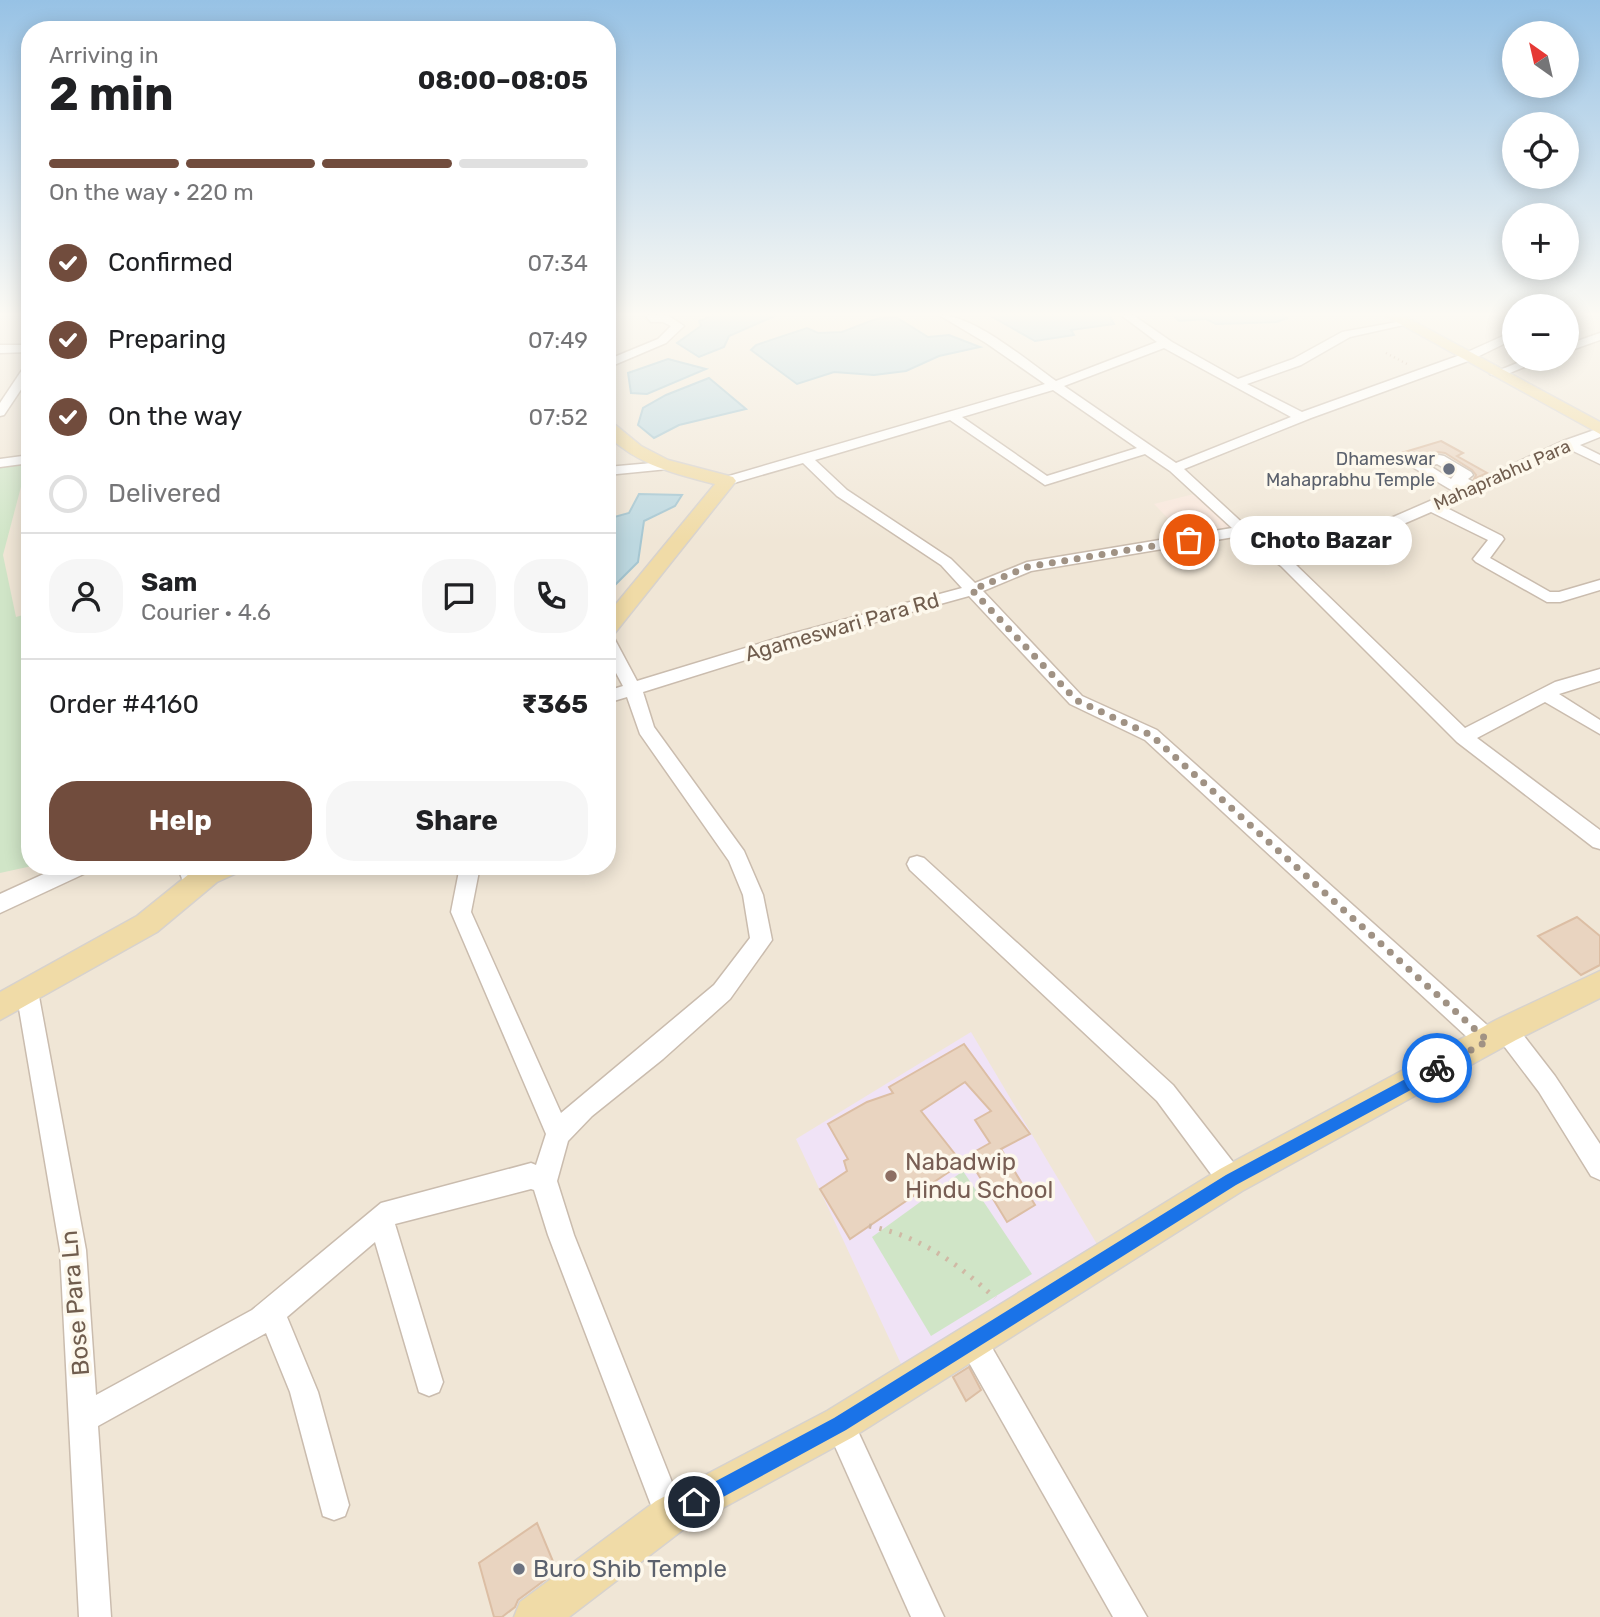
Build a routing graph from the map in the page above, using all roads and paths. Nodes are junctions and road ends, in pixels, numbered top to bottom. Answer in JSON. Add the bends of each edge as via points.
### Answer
{"nodes":[{"id":1,"x":14,"y":390,"type":"edge"},
{"id":2,"x":1043,"y":390,"type":"edge"},
{"id":3,"x":1061,"y":390,"type":"edge"},
{"id":4,"x":1252,"y":390,"type":"edge"},
{"id":5,"x":1375,"y":390,"type":"edge"},
{"id":6,"x":1527,"y":390,"type":"edge"},
{"id":7,"x":0,"y":412,"type":"edge"},
{"id":8,"x":951,"y":415,"type":"junction"},
{"id":9,"x":1301,"y":417,"type":"junction"},
{"id":10,"x":1600,"y":430,"type":"edge"},
{"id":11,"x":616,"y":435,"type":"edge"},
{"id":12,"x":1568,"y":444,"type":"junction"},
{"id":13,"x":1147,"y":449,"type":"junction"},
{"id":14,"x":804,"y":457,"type":"junction"},
{"id":15,"x":21,"y":460,"type":"edge"},
{"id":16,"x":1600,"y":460,"type":"edge"},
{"id":17,"x":0,"y":463,"type":"edge"},
{"id":18,"x":663,"y":466,"type":"junction"},
{"id":19,"x":1175,"y":468,"type":"junction"},
{"id":20,"x":616,"y":470,"type":"edge"},
{"id":21,"x":727,"y":481,"type":"junction"},
{"id":22,"x":1433,"y":507,"type":"junction"},
{"id":23,"x":1243,"y":531,"type":"junction"},
{"id":24,"x":1286,"y":563,"type":"junction"},
{"id":25,"x":1600,"y":585,"type":"edge"},
{"id":26,"x":972,"y":590,"type":"junction"},
{"id":27,"x":616,"y":618,"type":"edge"},
{"id":28,"x":616,"y":657,"type":"edge"},
{"id":29,"x":1600,"y":675,"type":"edge"},
{"id":30,"x":634,"y":691,"type":"junction"},
{"id":31,"x":1545,"y":694,"type":"junction"},
{"id":32,"x":616,"y":695,"type":"edge"},
{"id":33,"x":1600,"y":728,"type":"edge"},
{"id":34,"x":1463,"y":737,"type":"junction"},
{"id":35,"x":1600,"y":841,"type":"edge"},
{"id":36,"x":917,"y":864,"type":"dead end"},
{"id":37,"x":62,"y":875,"type":"edge"},
{"id":38,"x":468,"y":875,"type":"edge"},
{"id":39,"x":191,"y":876,"type":"edge"},
{"id":40,"x":0,"y":904,"type":"edge"},
{"id":41,"x":1600,"y":984,"type":"edge"},
{"id":42,"x":27,"y":991,"type":"junction"},
{"id":43,"x":0,"y":1007,"type":"edge"},
{"id":44,"x":1497,"y":1035,"type":"junction"},
{"id":45,"x":558,"y":1134,"type":"junction"},
{"id":46,"x":1600,"y":1167,"type":"edge"},
{"id":47,"x":1231,"y":1180,"type":"junction"},
{"id":48,"x":544,"y":1181,"type":"junction"},
{"id":49,"x":381,"y":1220,"type":"junction"},
{"id":50,"x":869,"y":1226,"type":"dead end"},
{"id":51,"x":1002,"y":1305,"type":"dead end"},
{"id":52,"x":271,"y":1311,"type":"junction"},
{"id":53,"x":973,"y":1342,"type":"junction"},
{"id":54,"x":429,"y":1382,"type":"dead end"},
{"id":55,"x":83,"y":1418,"type":"junction"},
{"id":56,"x":840,"y":1424,"type":"junction"},
{"id":57,"x":334,"y":1504,"type":"dead end"},
{"id":58,"x":670,"y":1515,"type":"junction"},
{"id":59,"x":95,"y":1617,"type":"edge"},
{"id":60,"x":535,"y":1617,"type":"edge"},
{"id":61,"x":928,"y":1617,"type":"edge"},
{"id":62,"x":1131,"y":1617,"type":"edge"}],
"edges":[{"from":1,"to":7,"type":"street"},
{"from":2,"to":8,"type":"street"},
{"from":3,"to":13,"type":"street"},
{"from":4,"to":9,"type":"street"},
{"from":5,"to":9,"type":"street"},
{"from":6,"to":10,"type":"main road"},
{"from":8,"to":13,"type":"street","via":[[1045,481]]},
{"from":8,"to":14,"type":"street"},
{"from":9,"to":19,"type":"street"},
{"from":10,"to":12,"type":"street","name":"Mahaprabhu Para"},
{"from":11,"to":18,"type":"main road","via":[[629,448]]},
{"from":12,"to":16,"type":"street"},
{"from":12,"to":22,"type":"street","name":"Mahaprabhu Para"},
{"from":13,"to":19,"type":"street"},
{"from":14,"to":21,"type":"street"},
{"from":14,"to":26,"type":"street","via":[[842,494],[946,562]]},
{"from":15,"to":17,"type":"street"},
{"from":18,"to":20,"type":"street"},
{"from":18,"to":21,"type":"main road"},
{"from":19,"to":23,"type":"street"},
{"from":21,"to":27,"type":"main road"},
{"from":22,"to":24,"type":"street","name":"Mahaprabhu Para"},
{"from":22,"to":25,"type":"street","via":[[1497,539],[1481,559],[1548,597]]},
{"from":23,"to":24,"type":"street"},
{"from":23,"to":26,"type":"street","name":"Agameswari Para Rd","via":[[1027,567]]},
{"from":24,"to":34,"type":"street"},
{"from":26,"to":30,"type":"street","name":"Agameswari Para Rd","via":[[797,638]]},
{"from":26,"to":44,"type":"street","via":[[1076,700],[1151,735]]},
{"from":28,"to":30,"type":"street"},
{"from":29,"to":31,"type":"street"},
{"from":30,"to":32,"type":"street","name":"Agameswari Para Rd"},
{"from":30,"to":45,"type":"street","via":[[646,729],[737,857],[753,895],[761,940],[722,992]]},
{"from":31,"to":33,"type":"street"},
{"from":31,"to":34,"type":"street"},
{"from":34,"to":35,"type":"street"},
{"from":36,"to":47,"type":"street","via":[[1165,1093]]},
{"from":37,"to":40,"type":"street"},
{"from":38,"to":45,"type":"street","via":[[461,912]]},
{"from":39,"to":42,"type":"main road","via":[[147,924]]},
{"from":41,"to":44,"type":"main road"},
{"from":42,"to":43,"type":"main road"},
{"from":42,"to":55,"type":"street","name":"Bose Para Ln","via":[[73,1250]]},
{"from":44,"to":46,"type":"street","via":[[1548,1084]]},
{"from":44,"to":47,"type":"main road"},
{"from":45,"to":48,"type":"street"},
{"from":47,"to":53,"type":"main road"},
{"from":48,"to":49,"type":"street","via":[[531,1176],[390,1212]]},
{"from":48,"to":58,"type":"street","via":[[565,1247]]},
{"from":49,"to":52,"type":"street"},
{"from":49,"to":54,"type":"street"},
{"from":50,"to":51,"type":"path","via":[[922,1240]]},
{"from":52,"to":55,"type":"street","via":[[156,1381]]},
{"from":52,"to":57,"type":"street","via":[[304,1392]]},
{"from":53,"to":56,"type":"main road"},
{"from":53,"to":62,"type":"street"},
{"from":55,"to":59,"type":"street","name":"Bose Para Ln"},
{"from":56,"to":58,"type":"main road"},
{"from":56,"to":61,"type":"street"},
{"from":58,"to":60,"type":"main road"}]}
